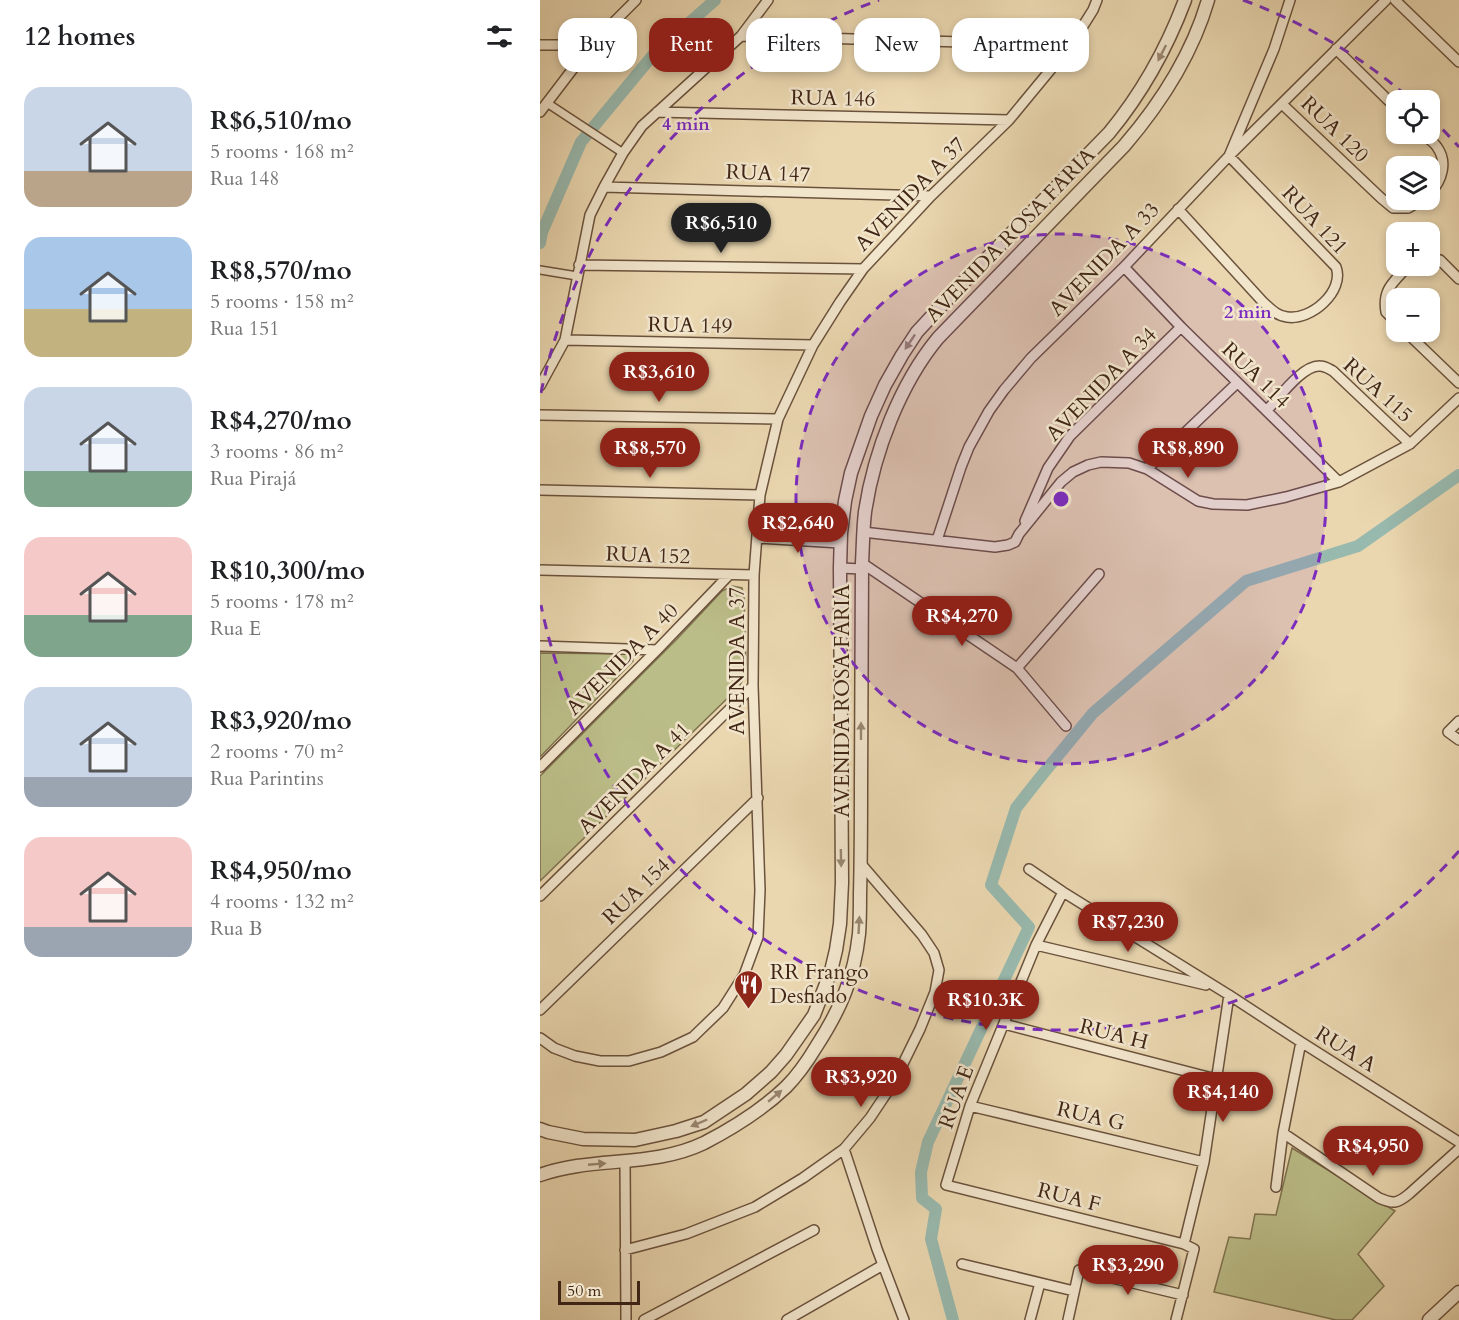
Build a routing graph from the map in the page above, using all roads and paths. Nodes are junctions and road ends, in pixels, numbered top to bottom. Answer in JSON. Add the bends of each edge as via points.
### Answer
{"nodes":[{"id":1,"x":636,"y":0,"type":"edge"},
{"id":2,"x":768,"y":0,"type":"edge"},
{"id":3,"x":1097,"y":0,"type":"edge"},
{"id":4,"x":1185,"y":0,"type":"edge"},
{"id":5,"x":1208,"y":0,"type":"edge"},
{"id":6,"x":1290,"y":0,"type":"edge"},
{"id":7,"x":1386,"y":0,"type":"edge"},
{"id":8,"x":1395,"y":0,"type":"edge"},
{"id":9,"x":618,"y":18,"type":"edge"},
{"id":10,"x":1088,"y":18,"type":"edge"},
{"id":11,"x":741,"y":36,"type":"junction"},
{"id":12,"x":952,"y":42,"type":"edge"},
{"id":13,"x":540,"y":45,"type":"edge"},
{"id":14,"x":558,"y":45,"type":"edge"},
{"id":15,"x":1336,"y":49,"type":"junction"},
{"id":16,"x":1459,"y":62,"type":"edge"},
{"id":17,"x":571,"y":72,"type":"edge"},
{"id":18,"x":1049,"y":72,"type":"edge"},
{"id":19,"x":1386,"y":98,"type":"edge"},
{"id":20,"x":547,"y":103,"type":"junction"},
{"id":21,"x":1282,"y":104,"type":"junction"},
{"id":22,"x":540,"y":112,"type":"edge"},
{"id":23,"x":657,"y":112,"type":"junction"},
{"id":24,"x":1009,"y":120,"type":"junction"},
{"id":25,"x":1434,"y":144,"type":"edge"},
{"id":26,"x":623,"y":153,"type":"junction"},
{"id":27,"x":1229,"y":156,"type":"junction"},
{"id":28,"x":1440,"y":177,"type":"edge"},
{"id":29,"x":604,"y":187,"type":"junction"},
{"id":30,"x":931,"y":196,"type":"junction"},
{"id":31,"x":1386,"y":202,"type":"edge"},
{"id":32,"x":1178,"y":209,"type":"junction"},
{"id":33,"x":1440,"y":260,"type":"edge"},
{"id":34,"x":579,"y":265,"type":"junction"},
{"id":35,"x":1124,"y":267,"type":"junction"},
{"id":36,"x":863,"y":269,"type":"junction"},
{"id":37,"x":542,"y":270,"type":"edge"},
{"id":38,"x":577,"y":276,"type":"junction"},
{"id":39,"x":1399,"y":276,"type":"edge"},
{"id":40,"x":1459,"y":279,"type":"edge"},
{"id":41,"x":1389,"y":288,"type":"edge"},
{"id":42,"x":1386,"y":294,"type":"edge"},
{"id":43,"x":1386,"y":312,"type":"edge"},
{"id":44,"x":1181,"y":327,"type":"junction"},
{"id":45,"x":565,"y":340,"type":"junction"},
{"id":46,"x":1416,"y":342,"type":"edge"},
{"id":47,"x":813,"y":345,"type":"junction"},
{"id":48,"x":1237,"y":382,"type":"junction"},
{"id":49,"x":1459,"y":383,"type":"edge"},
{"id":50,"x":540,"y":386,"type":"edge"},
{"id":51,"x":1459,"y":398,"type":"edge"},
{"id":52,"x":1266,"y":410,"type":"junction"},
{"id":53,"x":540,"y":415,"type":"edge"},
{"id":54,"x":778,"y":419,"type":"junction"},
{"id":55,"x":1410,"y":444,"type":"junction"},
{"id":56,"x":1147,"y":469,"type":"junction"},
{"id":57,"x":1339,"y":482,"type":"junction"},
{"id":58,"x":540,"y":490,"type":"edge"},
{"id":59,"x":760,"y":495,"type":"junction"},
{"id":60,"x":863,"y":532,"type":"junction"},
{"id":61,"x":1019,"y":534,"type":"junction"},
{"id":62,"x":757,"y":538,"type":"junction"},
{"id":63,"x":937,"y":540,"type":"junction"},
{"id":64,"x":840,"y":543,"type":"junction"},
{"id":65,"x":861,"y":566,"type":"junction"},
{"id":66,"x":840,"y":568,"type":"junction"},
{"id":67,"x":540,"y":570,"type":"edge"},
{"id":68,"x":1099,"y":573,"type":"dead end"},
{"id":69,"x":729,"y":575,"type":"junction"},
{"id":70,"x":754,"y":575,"type":"junction"},
{"id":71,"x":540,"y":646,"type":"edge"},
{"id":72,"x":657,"y":650,"type":"junction"},
{"id":73,"x":1017,"y":668,"type":"junction"},
{"id":74,"x":753,"y":686,"type":"junction"},
{"id":75,"x":1459,"y":721,"type":"edge"},
{"id":76,"x":1066,"y":726,"type":"dead end"},
{"id":77,"x":1459,"y":740,"type":"edge"},
{"id":78,"x":540,"y":767,"type":"edge"},
{"id":79,"x":861,"y":785,"type":"junction"},
{"id":80,"x":840,"y":786,"type":"junction"},
{"id":81,"x":758,"y":798,"type":"junction"},
{"id":82,"x":861,"y":864,"type":"junction"},
{"id":83,"x":1029,"y":869,"type":"dead end"},
{"id":84,"x":1063,"y":892,"type":"junction"},
{"id":85,"x":540,"y":896,"type":"edge"},
{"id":86,"x":1036,"y":945,"type":"junction"},
{"id":87,"x":1214,"y":987,"type":"junction"},
{"id":88,"x":1229,"y":995,"type":"junction"},
{"id":89,"x":540,"y":1010,"type":"edge"},
{"id":90,"x":1004,"y":1024,"type":"junction"},
{"id":91,"x":540,"y":1038,"type":"edge"},
{"id":92,"x":1301,"y":1042,"type":"junction"},
{"id":93,"x":1216,"y":1079,"type":"junction"},
{"id":94,"x":970,"y":1106,"type":"junction"},
{"id":95,"x":540,"y":1129,"type":"edge"},
{"id":96,"x":1283,"y":1134,"type":"junction"},
{"id":97,"x":1459,"y":1142,"type":"edge"},
{"id":98,"x":844,"y":1149,"type":"junction"},
{"id":99,"x":1459,"y":1149,"type":"edge"},
{"id":100,"x":625,"y":1161,"type":"junction"},
{"id":101,"x":1204,"y":1162,"type":"junction"},
{"id":102,"x":540,"y":1175,"type":"edge"},
{"id":103,"x":946,"y":1185,"type":"joint"},
{"id":104,"x":1276,"y":1187,"type":"dead end"},
{"id":105,"x":814,"y":1230,"type":"dead end"},
{"id":106,"x":1184,"y":1244,"type":"junction"},
{"id":107,"x":625,"y":1250,"type":"junction"},
{"id":108,"x":962,"y":1264,"type":"dead end"},
{"id":109,"x":883,"y":1265,"type":"junction"},
{"id":110,"x":1040,"y":1283,"type":"junction"},
{"id":111,"x":1074,"y":1291,"type":"junction"},
{"id":112,"x":1459,"y":1292,"type":"edge"},
{"id":113,"x":1183,"y":1295,"type":"junction"},
{"id":114,"x":626,"y":1320,"type":"edge"},
{"id":115,"x":644,"y":1320,"type":"edge"},
{"id":116,"x":788,"y":1320,"type":"edge"},
{"id":117,"x":904,"y":1320,"type":"edge"},
{"id":118,"x":1030,"y":1320,"type":"edge"},
{"id":119,"x":1068,"y":1320,"type":"edge"},
{"id":120,"x":1176,"y":1320,"type":"edge"},
{"id":121,"x":1429,"y":1320,"type":"edge"}],
"edges":[{"from":1,"to":9,"type":"street"},
{"from":2,"to":11,"type":"street"},
{"from":3,"to":10,"type":"street","name":"AVENIDA A 37"},
{"from":4,"to":64,"type":"street","name":"AVENIDA ROSA FARIA","one_way":true,"via":[[1156,65],[1109,133],[957,289],[917,332],[902,355],[858,449]]},
{"from":5,"to":60,"type":"street","name":"AVENIDA ROSA FARIA","via":[[1182,65],[1142,125],[928,350],[893,415],[879,453]]},
{"from":6,"to":27,"type":"street","name":"AVENIDA A 33"},
{"from":7,"to":15,"type":"street"},
{"from":8,"to":16,"type":"street"},
{"from":11,"to":12,"type":"street"},
{"from":11,"to":23,"type":"street"},
{"from":13,"to":14,"type":"street"},
{"from":15,"to":19,"type":"street"},
{"from":15,"to":21,"type":"street"},
{"from":17,"to":20,"type":"street"},
{"from":18,"to":24,"type":"street","name":"AVENIDA A 37"},
{"from":20,"to":22,"type":"street"},
{"from":20,"to":26,"type":"street"},
{"from":21,"to":27,"type":"street"},
{"from":21,"to":31,"type":"street","name":"RUA 120"},
{"from":23,"to":24,"type":"street","name":"RUA 146"},
{"from":23,"to":26,"type":"street"},
{"from":24,"to":30,"type":"street","name":"AVENIDA A 37"},
{"from":25,"to":28,"type":"street","via":[[1443,160]]},
{"from":26,"to":29,"type":"street"},
{"from":27,"to":32,"type":"street","name":"AVENIDA A 33"},
{"from":27,"to":32,"type":"street","name":"RUA 121","via":[[1336,267],[1337,285],[1323,303],[1309,315],[1297,318],[1274,312]]},
{"from":29,"to":30,"type":"street","name":"RUA 147"},
{"from":29,"to":34,"type":"street","via":[[590,215]]},
{"from":30,"to":36,"type":"street","name":"AVENIDA A 37"},
{"from":32,"to":35,"type":"street","name":"AVENIDA A 33"},
{"from":33,"to":40,"type":"street"},
{"from":34,"to":36,"type":"street"},
{"from":34,"to":38,"type":"street"},
{"from":35,"to":44,"type":"street","name":"RUA 114"},
{"from":35,"to":63,"type":"street","name":"AVENIDA A 33","via":[[1031,358],[989,411],[969,447]]},
{"from":36,"to":47,"type":"street","name":"AVENIDA A 37"},
{"from":37,"to":38,"type":"street"},
{"from":38,"to":45,"type":"street"},
{"from":39,"to":41,"type":"street"},
{"from":42,"to":43,"type":"street"},
{"from":44,"to":48,"type":"street","name":"RUA 114"},
{"from":44,"to":61,"type":"street","name":"AVENIDA A 34","via":[[1070,436],[1048,468]]},
{"from":45,"to":47,"type":"street","name":"RUA 149"},
{"from":45,"to":50,"type":"street"},
{"from":46,"to":49,"type":"street"},
{"from":47,"to":54,"type":"street","name":"AVENIDA A 37"},
{"from":48,"to":52,"type":"street","name":"RUA 114"},
{"from":48,"to":56,"type":"street"},
{"from":51,"to":55,"type":"street"},
{"from":52,"to":55,"type":"street","name":"RUA 115","via":[[1304,372],[1323,366]]},
{"from":52,"to":57,"type":"street","name":"RUA 114"},
{"from":53,"to":54,"type":"street"},
{"from":54,"to":59,"type":"street","name":"AVENIDA A 37"},
{"from":55,"to":57,"type":"street"},
{"from":56,"to":57,"type":"street","via":[[1198,501],[1231,506],[1286,497]]},
{"from":56,"to":61,"type":"street","via":[[1129,463],[1101,462],[1073,472]]},
{"from":58,"to":59,"type":"street"},
{"from":59,"to":62,"type":"street","name":"AVENIDA A 37"},
{"from":60,"to":63,"type":"street"},
{"from":60,"to":65,"type":"street","name":"AVENIDA ROSA FARIA"},
{"from":61,"to":63,"type":"street","via":[[1016,542],[995,547]]},
{"from":62,"to":64,"type":"street"},
{"from":62,"to":70,"type":"street","name":"AVENIDA A 37"},
{"from":64,"to":66,"type":"street","name":"AVENIDA ROSA FARIA"},
{"from":65,"to":66,"type":"street"},
{"from":65,"to":73,"type":"street"},
{"from":79,"to":65,"type":"street","name":"AVENIDA ROSA FARIA","one_way":true},
{"from":66,"to":80,"type":"street","name":"AVENIDA ROSA FARIA"},
{"from":67,"to":69,"type":"street","name":"RUA 152"},
{"from":68,"to":73,"type":"street"},
{"from":69,"to":70,"type":"street","name":"RUA 152"},
{"from":69,"to":72,"type":"street","name":"AVENIDA A 40"},
{"from":70,"to":74,"type":"street","name":"AVENIDA A 37"},
{"from":71,"to":72,"type":"street"},
{"from":72,"to":78,"type":"street","name":"AVENIDA A 40"},
{"from":73,"to":76,"type":"street"},
{"from":74,"to":81,"type":"street","name":"AVENIDA A 37"},
{"from":74,"to":85,"type":"street","name":"AVENIDA A 41"},
{"from":75,"to":77,"type":"street","via":[[1448,732]]},
{"from":79,"to":80,"type":"street"},
{"from":79,"to":82,"type":"street","name":"AVENIDA ROSA FARIA"},
{"from":80,"to":95,"type":"street","name":"AVENIDA ROSA FARIA","one_way":true,"via":[[842,883],[836,950],[814,1015],[786,1055],[746,1094],[704,1122],[676,1131],[635,1140],[612,1140],[583,1139]]},
{"from":81,"to":89,"type":"street","name":"RUA 154"},
{"from":81,"to":91,"type":"street","name":"AVENIDA A 37","via":[[758,937],[744,975],[723,1008],[693,1037],[629,1061],[575,1056]]},
{"from":82,"to":98,"type":"street","via":[[922,935],[939,970],[935,992],[894,1082]]},
{"from":100,"to":82,"type":"street","name":"AVENIDA ROSA FARIA","one_way":true,"via":[[678,1153],[703,1143],[761,1109],[805,1066],[846,992],[859,933]]},
{"from":83,"to":84,"type":"street","name":"RUA A"},
{"from":84,"to":86,"type":"street","name":"RUA E"},
{"from":84,"to":87,"type":"street","name":"RUA A"},
{"from":86,"to":87,"type":"street","name":"RUA A"},
{"from":86,"to":90,"type":"street","name":"RUA E"},
{"from":87,"to":88,"type":"street","name":"RUA A"},
{"from":88,"to":92,"type":"street","name":"RUA A"},
{"from":88,"to":93,"type":"street"},
{"from":90,"to":93,"type":"street","name":"RUA H"},
{"from":90,"to":94,"type":"street","name":"RUA E"},
{"from":92,"to":96,"type":"street"},
{"from":92,"to":97,"type":"street","name":"RUA A"},
{"from":93,"to":101,"type":"street"},
{"from":94,"to":101,"type":"street","name":"RUA G"},
{"from":94,"to":103,"type":"street","name":"RUA E"},
{"from":96,"to":99,"type":"street","via":[[1379,1197],[1394,1202]]},
{"from":96,"to":104,"type":"street"},
{"from":98,"to":107,"type":"street","via":[[755,1207],[686,1234]]},
{"from":98,"to":109,"type":"street"},
{"from":102,"to":100,"type":"street","name":"AVENIDA ROSA FARIA","one_way":true},
{"from":100,"to":107,"type":"street"},
{"from":101,"to":106,"type":"street"},
{"from":103,"to":106,"type":"street","name":"RUA F"},
{"from":105,"to":115,"type":"street"},
{"from":106,"to":113,"type":"street","via":[[1194,1249]]},
{"from":107,"to":114,"type":"street"},
{"from":108,"to":110,"type":"street"},
{"from":109,"to":116,"type":"street"},
{"from":109,"to":117,"type":"street"},
{"from":110,"to":111,"type":"street"},
{"from":110,"to":118,"type":"street"},
{"from":111,"to":113,"type":"street","via":[[1079,1270]]},
{"from":111,"to":119,"type":"street"},
{"from":112,"to":121,"type":"street"},
{"from":113,"to":120,"type":"street"}]}
